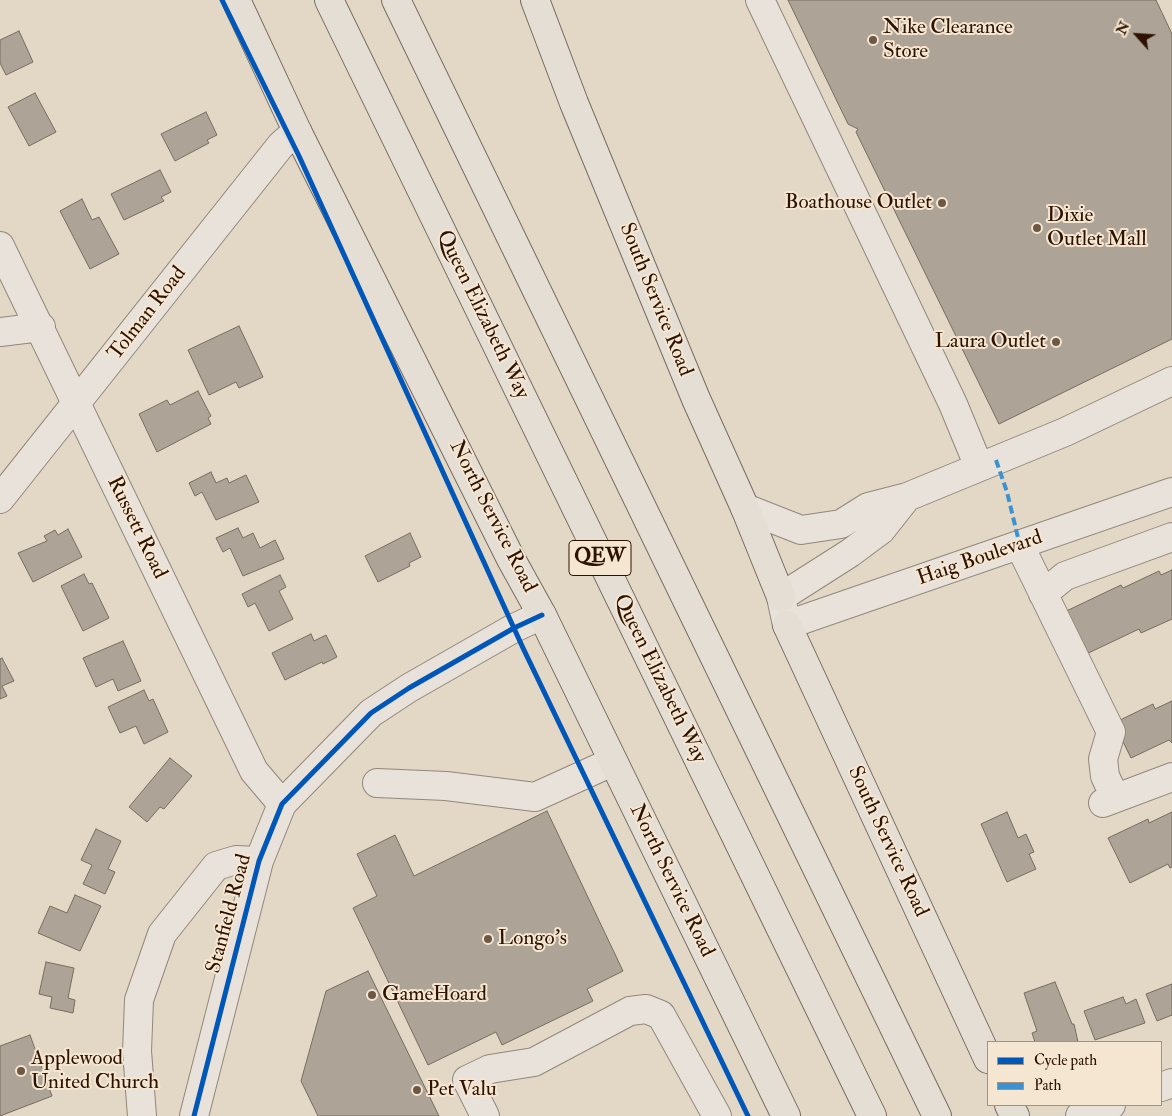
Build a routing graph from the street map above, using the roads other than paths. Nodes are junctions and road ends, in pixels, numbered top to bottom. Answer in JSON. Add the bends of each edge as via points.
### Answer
{"nodes":[{"id":1,"x":236,"y":0,"type":"edge"},
{"id":2,"x":329,"y":0,"type":"edge"},
{"id":3,"x":396,"y":0,"type":"edge"},
{"id":4,"x":534,"y":0,"type":"edge"},
{"id":5,"x":760,"y":0,"type":"edge"},
{"id":6,"x":297,"y":131,"type":"junction"},
{"id":7,"x":0,"y":246,"type":"edge"},
{"id":8,"x":41,"y":327,"type":"junction"},
{"id":9,"x":0,"y":332,"type":"edge"},
{"id":10,"x":1172,"y":382,"type":"edge"},
{"id":11,"x":76,"y":404,"type":"junction"},
{"id":12,"x":979,"y":467,"type":"junction"},
{"id":13,"x":1172,"y":492,"type":"edge"},
{"id":14,"x":907,"y":496,"type":"junction"},
{"id":15,"x":0,"y":499,"type":"edge"},
{"id":16,"x":745,"y":508,"type":"junction"},
{"id":17,"x":841,"y":524,"type":"junction"},
{"id":18,"x":1172,"y":537,"type":"edge"},
{"id":19,"x":1020,"y":546,"type":"junction"},
{"id":20,"x":1043,"y":594,"type":"junction"},
{"id":21,"x":781,"y":597,"type":"junction"},
{"id":22,"x":542,"y":615,"type":"junction"},
{"id":23,"x":787,"y":625,"type":"junction"},
{"id":24,"x":612,"y":762,"type":"junction"},
{"id":25,"x":1172,"y":777,"type":"edge"},
{"id":26,"x":377,"y":783,"type":"dead end"},
{"id":27,"x":282,"y":804,"type":"junction"},
{"id":28,"x":259,"y":861,"type":"junction"},
{"id":29,"x":987,"y":1057,"type":"edge"},
{"id":30,"x":1109,"y":1106,"type":"edge"},
{"id":31,"x":142,"y":1116,"type":"edge"},
{"id":32,"x":194,"y":1116,"type":"edge"},
{"id":33,"x":485,"y":1116,"type":"edge"},
{"id":34,"x":718,"y":1116,"type":"edge"},
{"id":35,"x":786,"y":1116,"type":"edge"},
{"id":36,"x":872,"y":1116,"type":"edge"},
{"id":37,"x":937,"y":1116,"type":"edge"},
{"id":38,"x":1080,"y":1116,"type":"edge"}],
"edges":[{"from":1,"to":6,"type":"main road","name":"North Service Road"},
{"from":2,"to":36,"type":"main road","name":"Queen Elizabeth Way","number":"QEW"},
{"from":3,"to":37,"type":"main road","number":"QEW"},
{"from":4,"to":16,"type":"main road","name":"South Service Road","via":[[688,381]]},
{"from":5,"to":12,"type":"street","via":[[953,404]]},
{"from":6,"to":11,"type":"street","name":"Tolman Road","via":[[281,145]]},
{"from":6,"to":22,"type":"main road","name":"North Service Road"},
{"from":7,"to":8,"type":"street","name":"Russett Road"},
{"from":8,"to":9,"type":"street"},
{"from":8,"to":11,"type":"street","name":"Russett Road"},
{"from":10,"to":12,"type":"street","via":[[1065,432]]},
{"from":11,"to":15,"type":"street","name":"Tolman Road"},
{"from":11,"to":27,"type":"street","name":"Russett Road","via":[[254,771]]},
{"from":12,"to":14,"type":"street"},
{"from":13,"to":19,"type":"street","name":"Haig Boulevard"},
{"from":14,"to":17,"type":"street","via":[[868,507]]},
{"from":14,"to":21,"type":"street","via":[[881,530]]},
{"from":16,"to":17,"type":"street","via":[[802,530]]},
{"from":16,"to":21,"type":"main road","name":"South Service Road"},
{"from":17,"to":21,"type":"street"},
{"from":18,"to":20,"type":"street","via":[[1065,576]]},
{"from":19,"to":20,"type":"street"},
{"from":19,"to":23,"type":"street","name":"Haig Boulevard"},
{"from":20,"to":25,"type":"street","via":[[1111,732],[1103,759],[1109,800]]},
{"from":21,"to":23,"type":"street"},
{"from":22,"to":24,"type":"main road","name":"North Service Road"},
{"from":22,"to":27,"type":"street","name":"Stanfield Road","via":[[409,688],[371,713]]},
{"from":23,"to":29,"type":"main road","name":"South Service Road"},
{"from":24,"to":26,"type":"street","via":[[535,797],[446,786]]},
{"from":24,"to":35,"type":"main road","name":"North Service Road"},
{"from":27,"to":28,"type":"street","name":"Stanfield Road"},
{"from":28,"to":31,"type":"street","via":[[236,860],[216,866],[162,934],[139,1000],[137,1051]]},
{"from":28,"to":32,"type":"street","name":"Stanfield Road"},
{"from":30,"to":38,"type":"street"},
{"from":33,"to":34,"type":"street","via":[[467,1080],[490,1069],[534,1062],[630,1011],[646,1009],[661,1015]]}]}
